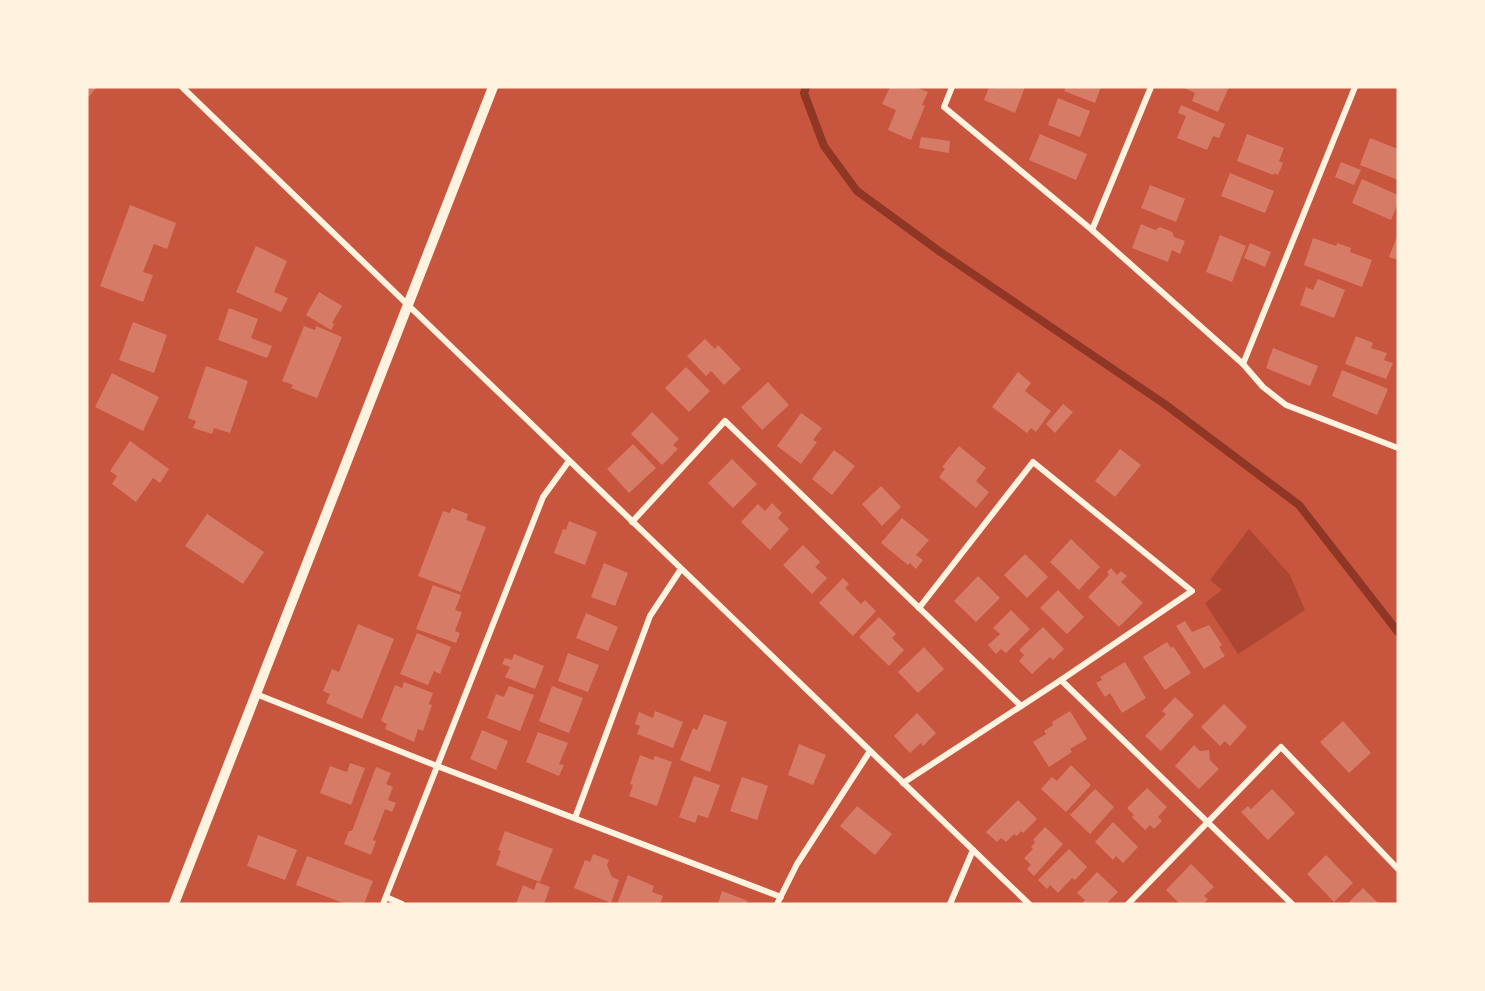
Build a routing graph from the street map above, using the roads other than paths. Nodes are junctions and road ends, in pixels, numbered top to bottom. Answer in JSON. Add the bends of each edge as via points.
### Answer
{"nodes":[{"id":1,"x":182,"y":87,"type":"edge"},
{"id":2,"x":493,"y":87,"type":"edge"},
{"id":3,"x":952,"y":87,"type":"edge"},
{"id":4,"x":1151,"y":87,"type":"edge"},
{"id":5,"x":1355,"y":87,"type":"edge"},
{"id":6,"x":1092,"y":230,"type":"junction"},
{"id":7,"x":407,"y":305,"type":"junction"},
{"id":8,"x":1243,"y":363,"type":"junction"},
{"id":9,"x":1398,"y":448,"type":"edge"},
{"id":10,"x":569,"y":461,"type":"junction"},
{"id":11,"x":632,"y":522,"type":"junction"},
{"id":12,"x":681,"y":569,"type":"junction"},
{"id":13,"x":919,"y":608,"type":"junction"},
{"id":14,"x":1061,"y":680,"type":"junction"},
{"id":15,"x":256,"y":694,"type":"junction"},
{"id":16,"x":1022,"y":706,"type":"junction"},
{"id":17,"x":870,"y":751,"type":"junction"},
{"id":18,"x":437,"y":766,"type":"junction"},
{"id":19,"x":903,"y":783,"type":"junction"},
{"id":20,"x":575,"y":818,"type":"junction"},
{"id":21,"x":1206,"y":822,"type":"junction"},
{"id":22,"x":973,"y":850,"type":"junction"},
{"id":23,"x":1398,"y":869,"type":"edge"},
{"id":24,"x":781,"y":897,"type":"junction"},
{"id":25,"x":384,"y":901,"type":"edge"},
{"id":26,"x":174,"y":904,"type":"edge"},
{"id":27,"x":402,"y":904,"type":"edge"},
{"id":28,"x":777,"y":904,"type":"edge"},
{"id":29,"x":950,"y":904,"type":"edge"},
{"id":30,"x":1029,"y":904,"type":"edge"},
{"id":31,"x":1128,"y":904,"type":"edge"},
{"id":32,"x":1292,"y":904,"type":"edge"}],
"edges":[{"from":1,"to":7,"type":"street"},
{"from":2,"to":7,"type":"street"},
{"from":3,"to":6,"type":"street","via":[[944,107]]},
{"from":4,"to":6,"type":"street"},
{"from":5,"to":8,"type":"street"},
{"from":6,"to":8,"type":"street"},
{"from":7,"to":10,"type":"street"},
{"from":7,"to":15,"type":"street"},
{"from":8,"to":9,"type":"street","via":[[1263,387],[1286,405]]},
{"from":10,"to":11,"type":"street"},
{"from":10,"to":18,"type":"street","via":[[543,497]]},
{"from":11,"to":12,"type":"street"},
{"from":11,"to":13,"type":"street","via":[[725,421]]},
{"from":12,"to":17,"type":"street"},
{"from":12,"to":20,"type":"street","via":[[650,616]]},
{"from":13,"to":14,"type":"street","via":[[1034,462],[1192,591]]},
{"from":13,"to":16,"type":"street"},
{"from":14,"to":16,"type":"street"},
{"from":14,"to":21,"type":"street"},
{"from":15,"to":18,"type":"street"},
{"from":15,"to":26,"type":"street"},
{"from":16,"to":19,"type":"street"},
{"from":17,"to":19,"type":"street"},
{"from":17,"to":24,"type":"street","via":[[797,864]]},
{"from":18,"to":20,"type":"street"},
{"from":18,"to":25,"type":"street"},
{"from":19,"to":22,"type":"street"},
{"from":20,"to":24,"type":"street"},
{"from":21,"to":23,"type":"street","via":[[1281,747]]},
{"from":21,"to":31,"type":"street"},
{"from":21,"to":32,"type":"street"},
{"from":22,"to":29,"type":"street"},
{"from":22,"to":30,"type":"street"},
{"from":24,"to":28,"type":"street"},
{"from":25,"to":27,"type":"street"}]}
